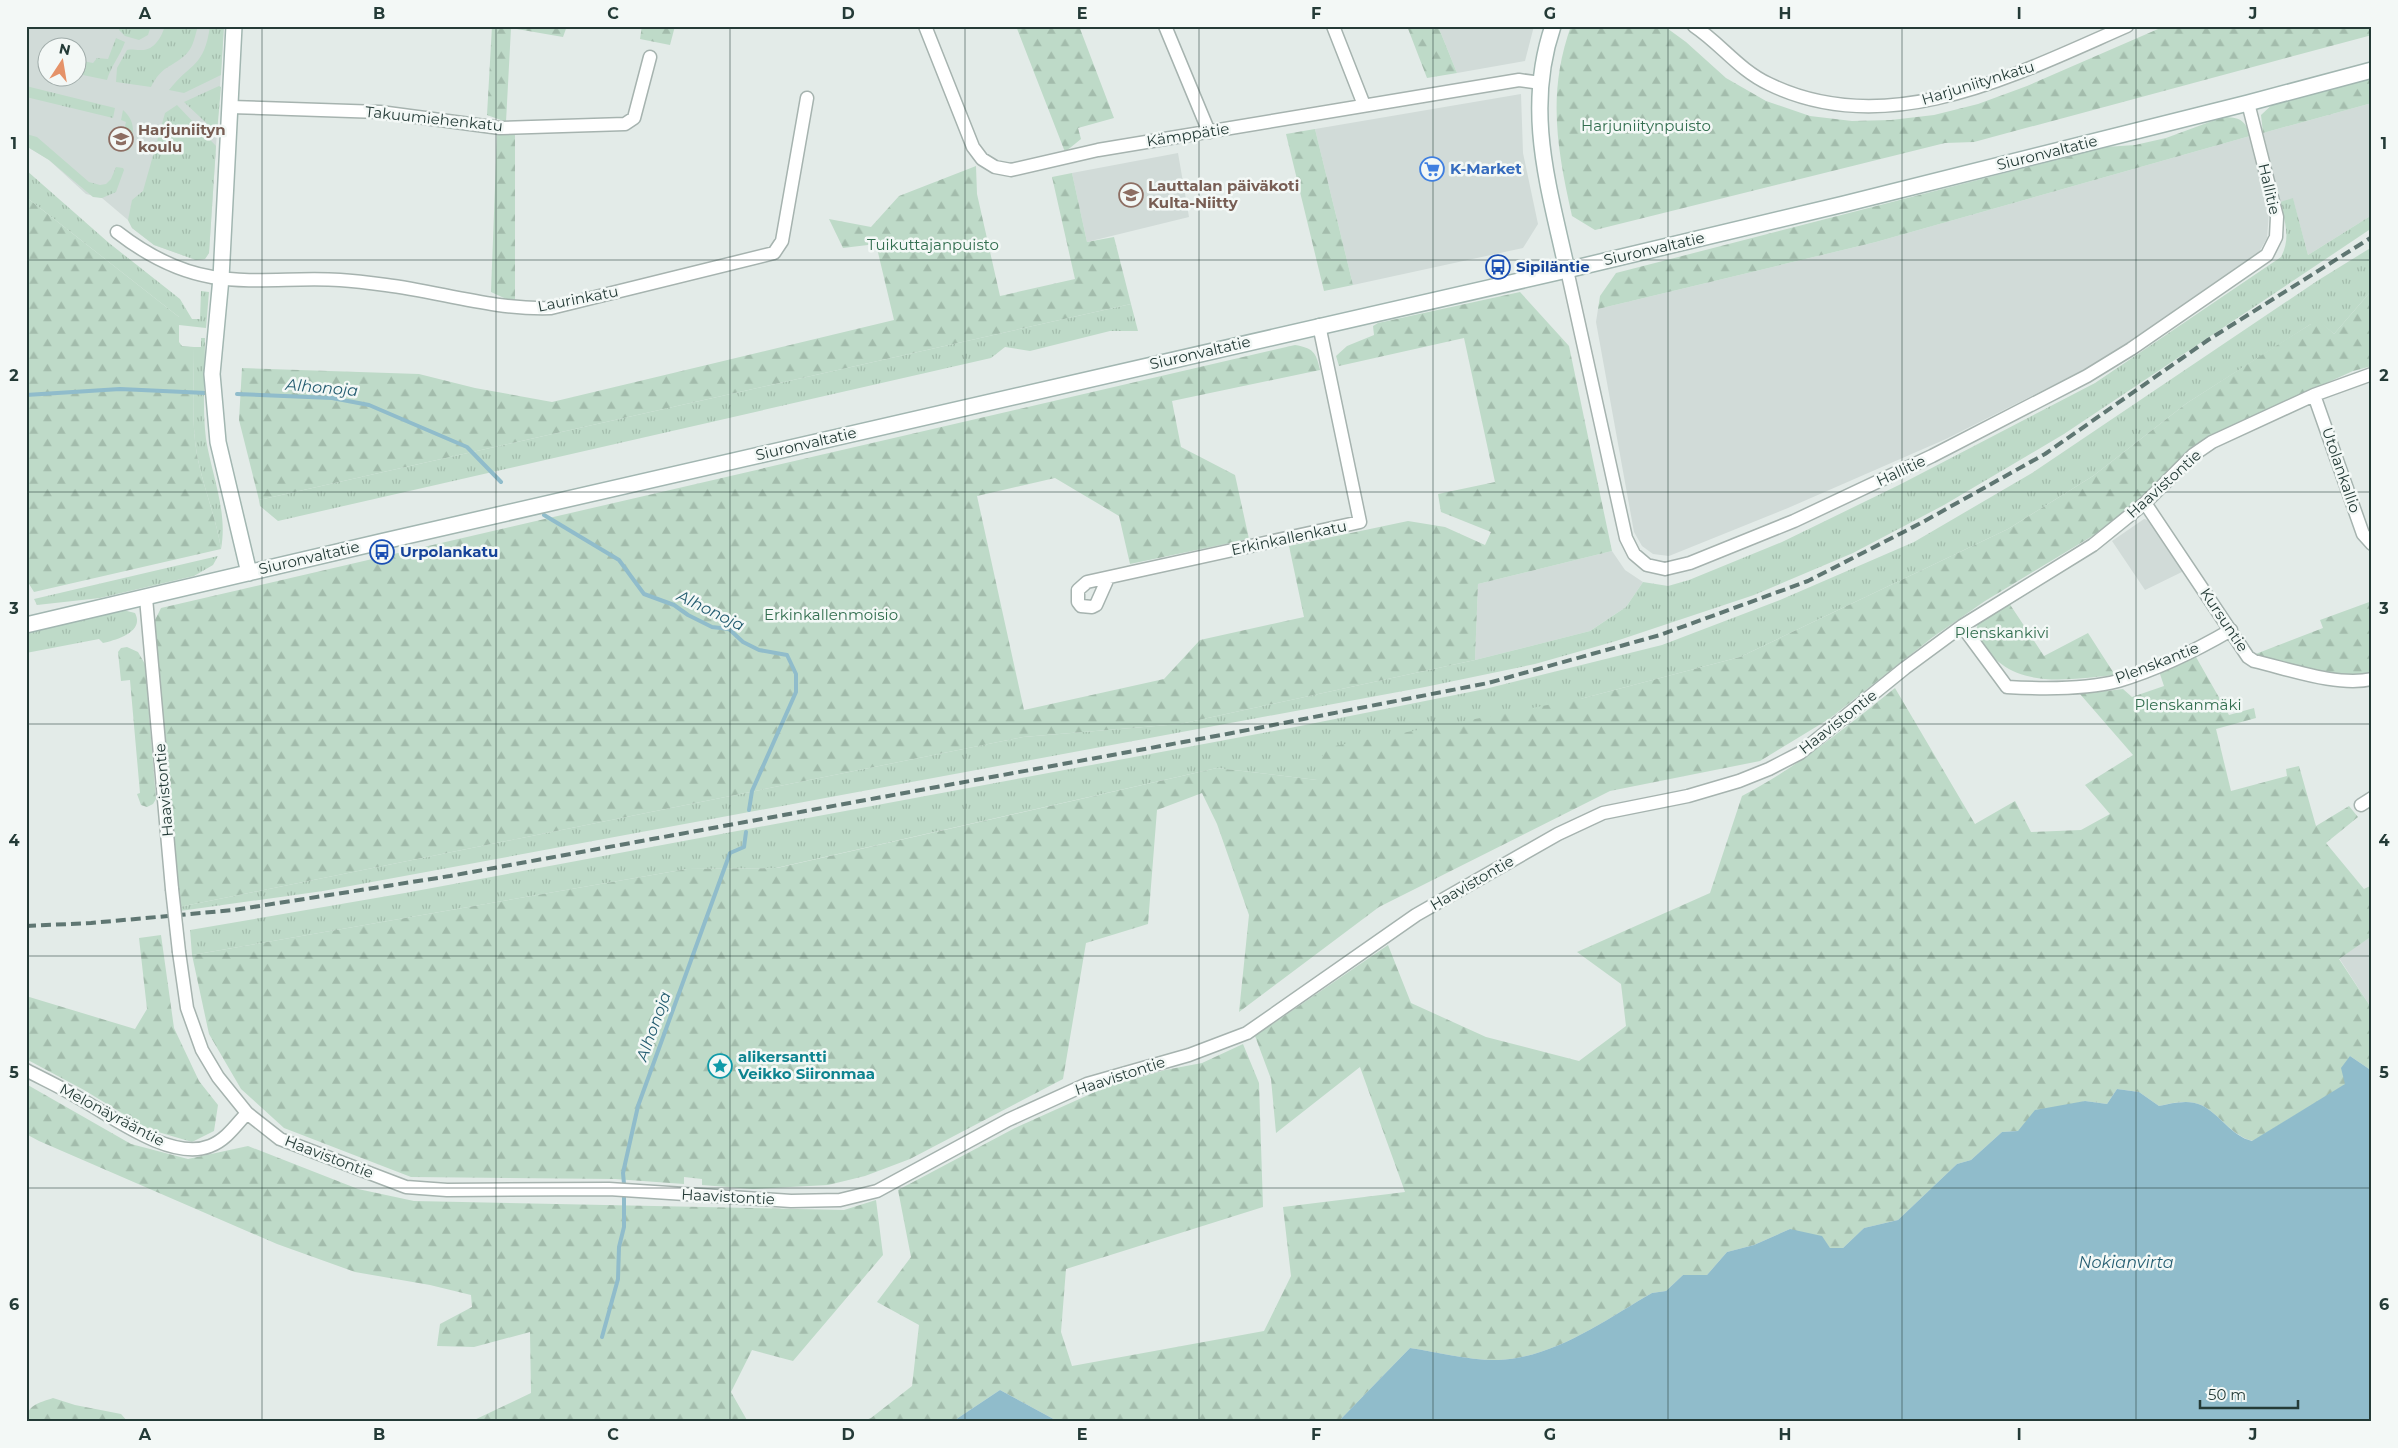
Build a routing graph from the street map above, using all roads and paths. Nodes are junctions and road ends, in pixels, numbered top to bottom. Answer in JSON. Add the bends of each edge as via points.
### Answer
{"nodes":[{"id":1,"x":234,"y":26,"type":"edge"},
{"id":2,"x":925,"y":26,"type":"edge"},
{"id":3,"x":1165,"y":26,"type":"edge"},
{"id":4,"x":1333,"y":26,"type":"edge"},
{"id":5,"x":1553,"y":26,"type":"edge"},
{"id":6,"x":2128,"y":26,"type":"edge"},
{"id":7,"x":1704,"y":28,"type":"edge"},
{"id":8,"x":650,"y":57,"type":"dead end"},
{"id":9,"x":2372,"y":70,"type":"edge"},
{"id":10,"x":1541,"y":82,"type":"junction"},
{"id":11,"x":807,"y":98,"type":"dead end"},
{"id":12,"x":2248,"y":103,"type":"junction"},
{"id":13,"x":1364,"y":106,"type":"junction"},
{"id":14,"x":230,"y":107,"type":"junction"},
{"id":15,"x":1208,"y":132,"type":"junction"},
{"id":16,"x":116,"y":232,"type":"dead end"},
{"id":17,"x":1567,"y":270,"type":"junction"},
{"id":18,"x":221,"y":278,"type":"junction"},
{"id":19,"x":1319,"y":325,"type":"junction"},
{"id":20,"x":2372,"y":374,"type":"edge"},
{"id":21,"x":2314,"y":395,"type":"junction"},
{"id":22,"x":2145,"y":503,"type":"junction"},
{"id":23,"x":2372,"y":544,"type":"edge"},
{"id":24,"x":249,"y":573,"type":"junction"},
{"id":25,"x":1108,"y":578,"type":"dead end"},
{"id":26,"x":146,"y":598,"type":"junction"},
{"id":27,"x":26,"y":625,"type":"edge"},
{"id":28,"x":1962,"y":626,"type":"junction"},
{"id":29,"x":2231,"y":630,"type":"junction"},
{"id":30,"x":2372,"y":679,"type":"edge"},
{"id":31,"x":26,"y":1070,"type":"edge"},
{"id":32,"x":246,"y":1113,"type":"junction"}],
"edges":[{"from":1,"to":14,"type":"main road"},
{"from":2,"to":15,"type":"street","name":"Kämppätie","via":[[973,147],[982,159],[995,167],[1011,170],[1098,150]]},
{"from":3,"to":15,"type":"street"},
{"from":4,"to":13,"type":"street"},
{"from":5,"to":10,"type":"main road"},
{"from":6,"to":7,"type":"street","name":"Harjuniitynkatu","via":[[2018,73],[1960,92],[1908,104],[1873,107],[1830,105],[1775,87],[1738,65]]},
{"from":8,"to":14,"type":"street","name":"Takuumiehenkatu","via":[[634,118],[625,124],[500,128],[380,112]]},
{"from":9,"to":12,"type":"main road","name":"Siuronvaltatie"},
{"from":10,"to":13,"type":"street","name":"Kämppätie","via":[[1519,80]]},
{"from":10,"to":17,"type":"main road","via":[[1538,112],[1541,150]]},
{"from":11,"to":18,"type":"street","name":"Laurinkatu","via":[[782,241],[774,253],[551,308],[523,309],[388,285],[339,280],[247,281]]},
{"from":12,"to":17,"type":"main road","name":"Siuronvaltatie"},
{"from":12,"to":17,"type":"street","name":"Hallitie","via":[[2277,217],[2276,237],[2267,255],[2087,376],[1932,456],[1794,521],[1690,563],[1665,568],[1647,565],[1634,554],[1626,538]]},
{"from":13,"to":15,"type":"street","name":"Kämppätie"},
{"from":14,"to":18,"type":"main road"},
{"from":16,"to":18,"type":"street","name":"Laurinkatu","via":[[161,260]]},
{"from":17,"to":19,"type":"main road","name":"Siuronvaltatie"},
{"from":18,"to":24,"type":"main road","via":[[212,374],[218,442]]},
{"from":19,"to":24,"type":"main road","name":"Siuronvaltatie"},
{"from":19,"to":25,"type":"street","name":"Erkinkallenkatu","via":[[1360,522]]},
{"from":20,"to":21,"type":"street","name":"Haavistontie"},
{"from":21,"to":22,"type":"street","name":"Haavistontie","via":[[2212,442],[2193,455]]},
{"from":21,"to":23,"type":"street","name":"Utolankallio","via":[[2363,534]]},
{"from":22,"to":28,"type":"street","name":"Haavistontie","via":[[2093,545]]},
{"from":22,"to":29,"type":"street","name":"Kursuntie"},
{"from":24,"to":26,"type":"main road","name":"Siuronvaltatie"},
{"from":26,"to":27,"type":"main road","name":"Siuronvaltatie"},
{"from":26,"to":32,"type":"street","name":"Haavistontie","bridge":true,"via":[[178,952],[187,1008],[202,1050]]},
{"from":28,"to":29,"type":"street","name":"Plenskantie","via":[[2007,687],[2040,689],[2117,681],[2188,655]]},
{"from":28,"to":32,"type":"street","name":"Haavistontie","via":[[1800,753],[1769,770],[1714,789],[1603,813],[1558,834],[1416,915],[1247,1033],[1189,1056],[1087,1084],[1008,1120],[877,1191],[840,1200],[791,1201],[609,1189],[447,1190],[406,1187],[280,1139]]},
{"from":29,"to":30,"type":"street","name":"Kursuntie","via":[[2254,661],[2334,679],[2358,682]]},
{"from":31,"to":32,"type":"street","name":"Melonäyrääntie","via":[[145,1136],[170,1145],[208,1147],[222,1140]]}]}
